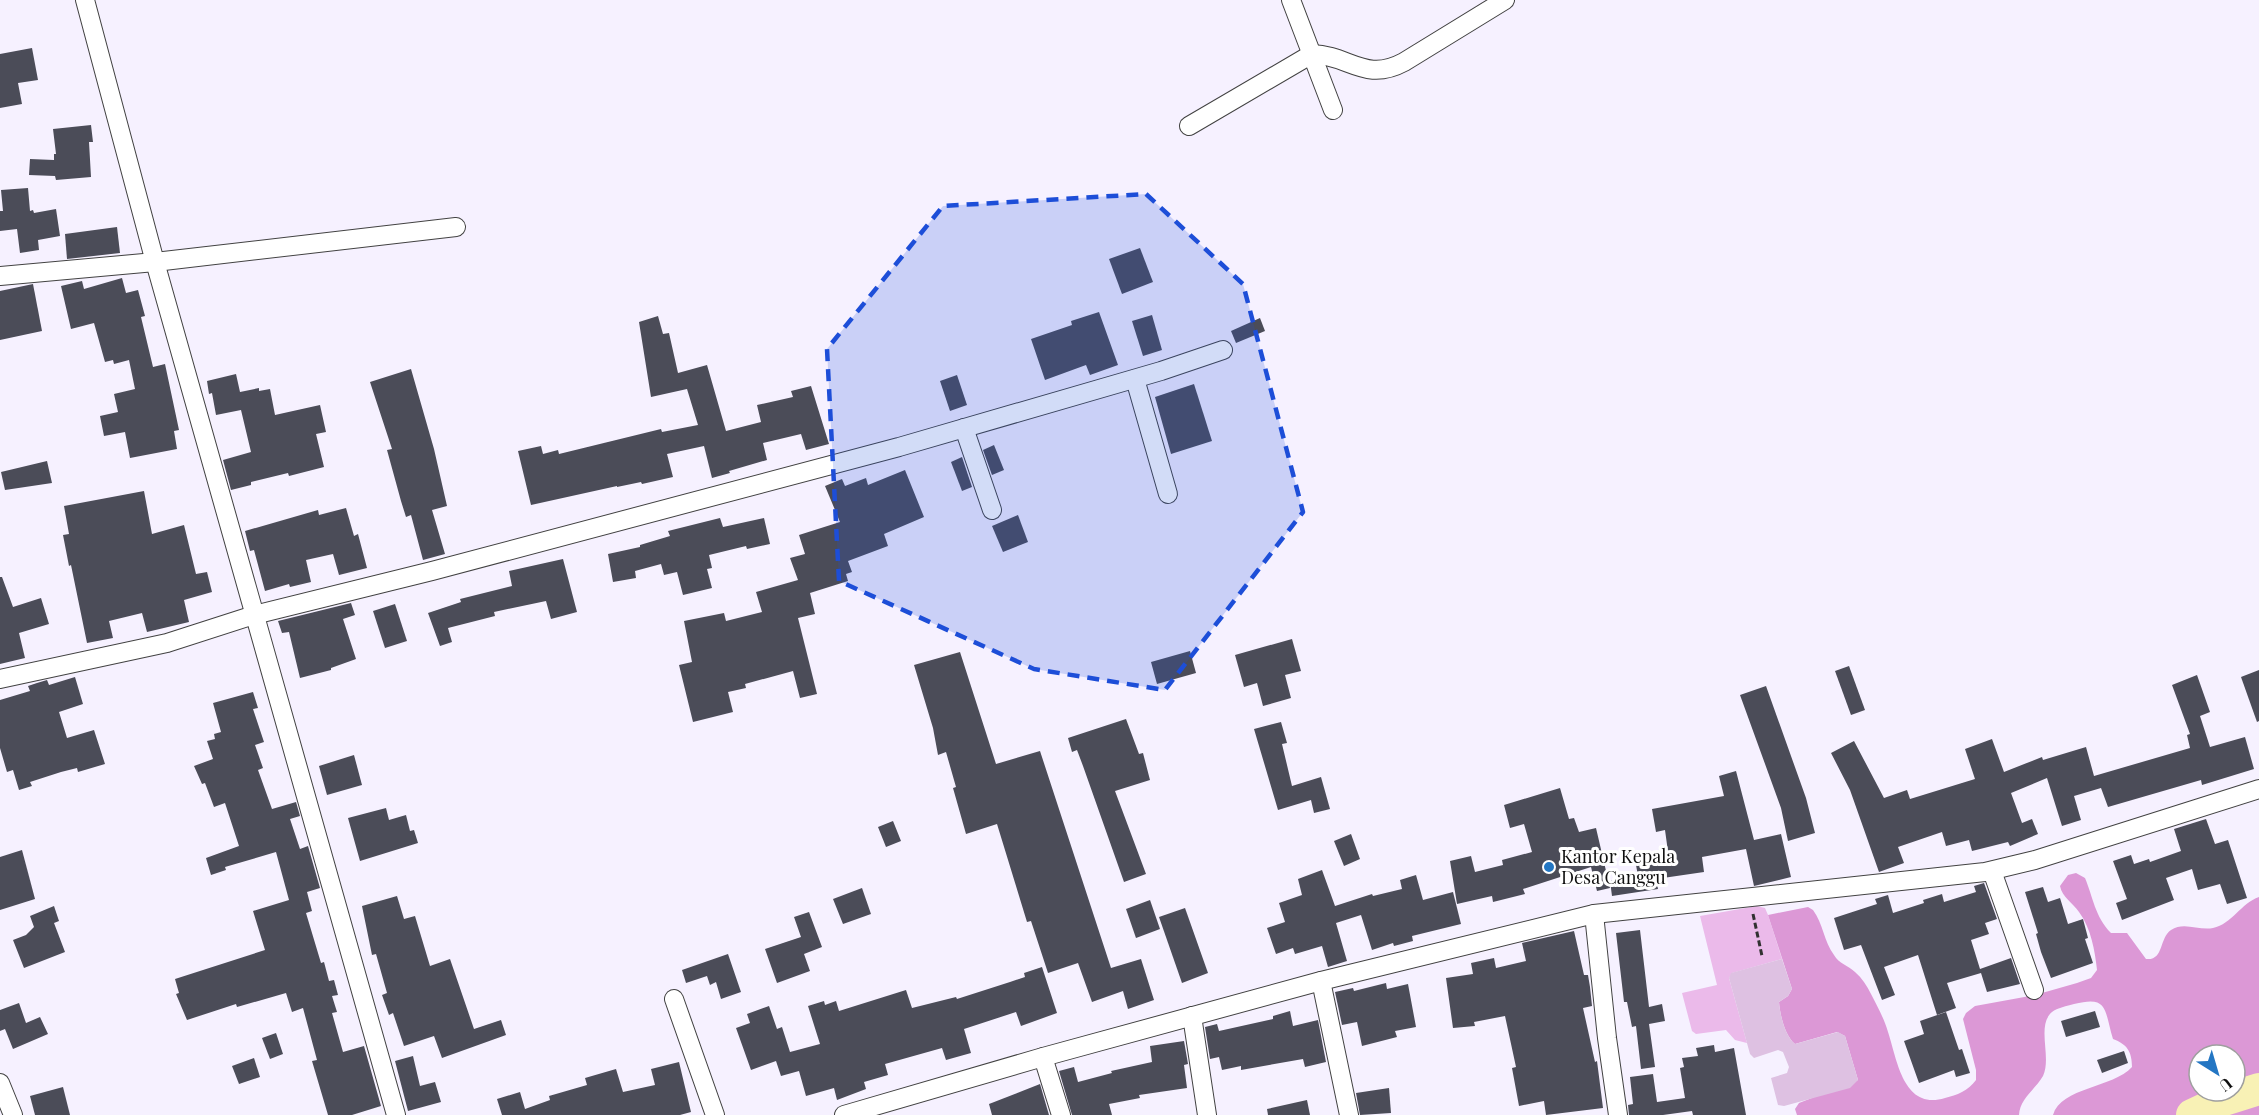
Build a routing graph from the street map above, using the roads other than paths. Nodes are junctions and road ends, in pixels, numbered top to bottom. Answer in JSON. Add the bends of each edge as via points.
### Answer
{"nodes":[{"id":1,"x":86,"y":0,"type":"edge"},
{"id":2,"x":1291,"y":0,"type":"edge"},
{"id":3,"x":1505,"y":0,"type":"edge"},
{"id":4,"x":1311,"y":54,"type":"junction"},
{"id":5,"x":1333,"y":110,"type":"dead end"},
{"id":6,"x":1188,"y":126,"type":"dead end"},
{"id":7,"x":456,"y":226,"type":"dead end"},
{"id":8,"x":155,"y":262,"type":"junction"},
{"id":9,"x":0,"y":276,"type":"edge"},
{"id":10,"x":1223,"y":350,"type":"dead end"},
{"id":11,"x":1135,"y":379,"type":"junction"},
{"id":12,"x":964,"y":428,"type":"junction"},
{"id":13,"x":1168,"y":494,"type":"dead end"},
{"id":14,"x":992,"y":510,"type":"dead end"},
{"id":15,"x":254,"y":615,"type":"junction"},
{"id":16,"x":0,"y":679,"type":"edge"},
{"id":17,"x":2259,"y":789,"type":"edge"},
{"id":18,"x":1992,"y":871,"type":"junction"},
{"id":19,"x":1594,"y":914,"type":"junction"},
{"id":20,"x":1321,"y":981,"type":"junction"},
{"id":21,"x":2034,"y":990,"type":"dead end"},
{"id":22,"x":674,"y":999,"type":"dead end"},
{"id":23,"x":1192,"y":1016,"type":"junction"},
{"id":24,"x":1043,"y":1057,"type":"junction"},
{"id":25,"x":0,"y":1083,"type":"edge"},
{"id":26,"x":13,"y":1115,"type":"edge"},
{"id":27,"x":396,"y":1115,"type":"edge"},
{"id":28,"x":715,"y":1115,"type":"edge"},
{"id":29,"x":844,"y":1115,"type":"edge"},
{"id":30,"x":1061,"y":1115,"type":"edge"},
{"id":31,"x":1207,"y":1115,"type":"edge"},
{"id":32,"x":1349,"y":1115,"type":"edge"},
{"id":33,"x":1617,"y":1115,"type":"edge"}],
"edges":[{"from":1,"to":8,"type":"street"},
{"from":2,"to":4,"type":"street"},
{"from":3,"to":4,"type":"street","via":[[1389,69],[1367,70]]},
{"from":4,"to":5,"type":"street"},
{"from":4,"to":6,"type":"street"},
{"from":7,"to":8,"type":"street"},
{"from":8,"to":9,"type":"street"},
{"from":8,"to":15,"type":"street"},
{"from":10,"to":11,"type":"street"},
{"from":11,"to":12,"type":"street"},
{"from":11,"to":13,"type":"street"},
{"from":12,"to":14,"type":"street"},
{"from":12,"to":15,"type":"street"},
{"from":15,"to":16,"type":"street","via":[[167,643]]},
{"from":15,"to":27,"type":"street"},
{"from":17,"to":18,"type":"street"},
{"from":18,"to":19,"type":"street"},
{"from":18,"to":21,"type":"street"},
{"from":19,"to":20,"type":"street"},
{"from":19,"to":33,"type":"street"},
{"from":20,"to":23,"type":"street"},
{"from":20,"to":32,"type":"street"},
{"from":22,"to":28,"type":"street"},
{"from":23,"to":24,"type":"street"},
{"from":23,"to":31,"type":"street"},
{"from":24,"to":29,"type":"street"},
{"from":24,"to":30,"type":"street"},
{"from":25,"to":26,"type":"street"}]}
